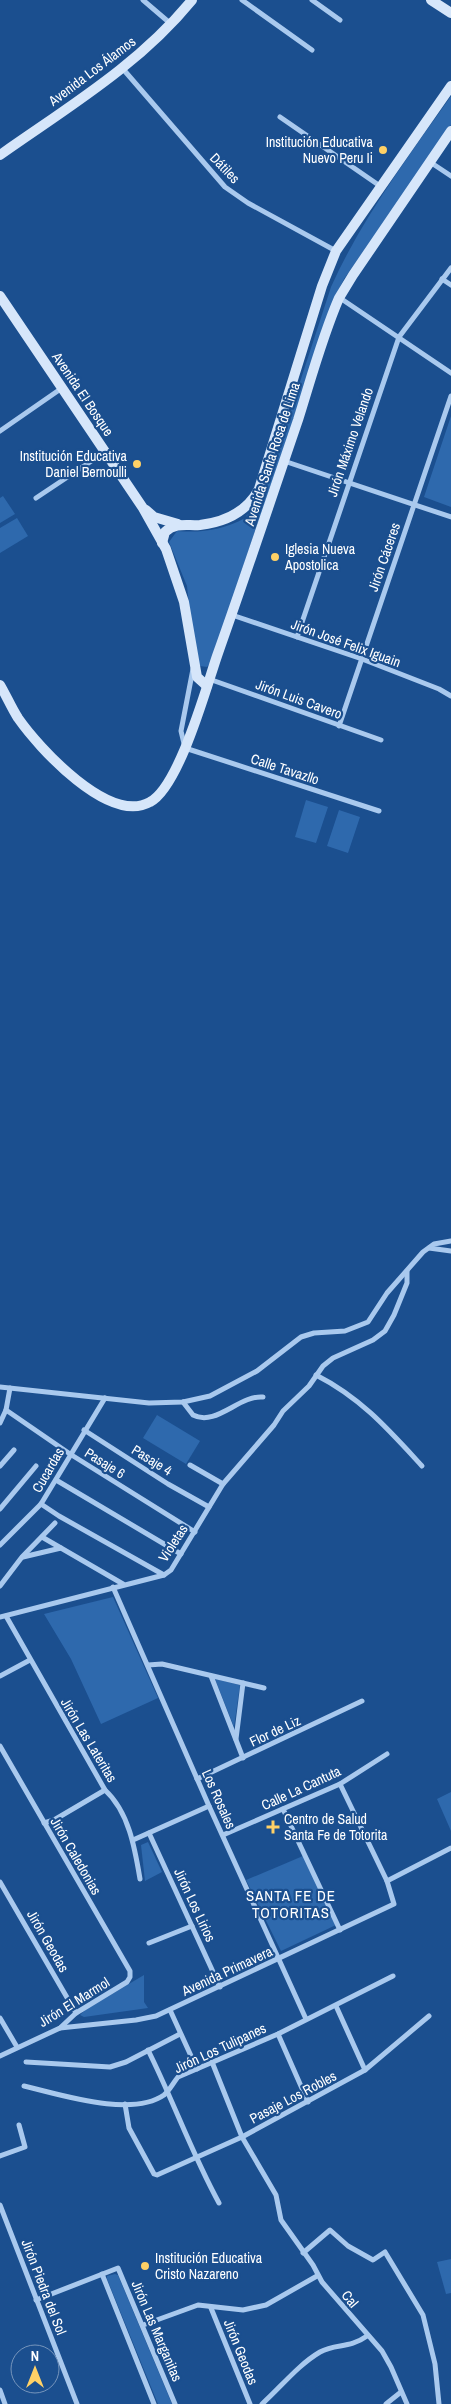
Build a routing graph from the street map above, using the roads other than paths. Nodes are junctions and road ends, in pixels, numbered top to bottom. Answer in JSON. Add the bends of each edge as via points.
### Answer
{"nodes":[{"id":1,"x":143,"y":0,"type":"edge"},
{"id":2,"x":192,"y":0,"type":"edge"},
{"id":3,"x":242,"y":0,"type":"edge"},
{"id":4,"x":312,"y":0,"type":"edge"},
{"id":5,"x":431,"y":0,"type":"edge"},
{"id":6,"x":451,"y":13,"type":"edge"},
{"id":7,"x":340,"y":20,"type":"dead end"},
{"id":8,"x":171,"y":24,"type":"junction"},
{"id":9,"x":312,"y":50,"type":"dead end"},
{"id":10,"x":123,"y":69,"type":"junction"},
{"id":11,"x":451,"y":86,"type":"edge"},
{"id":12,"x":280,"y":117,"type":"dead end"},
{"id":13,"x":451,"y":130,"type":"edge"},
{"id":14,"x":0,"y":154,"type":"edge"},
{"id":15,"x":430,"y":162,"type":"junction"},
{"id":16,"x":451,"y":176,"type":"edge"},
{"id":17,"x":380,"y":186,"type":"junction"},
{"id":18,"x":336,"y":251,"type":"junction"},
{"id":19,"x":451,"y":268,"type":"edge"},
{"id":20,"x":442,"y":279,"type":"junction"},
{"id":21,"x":451,"y":285,"type":"edge"},
{"id":22,"x":0,"y":296,"type":"edge"},
{"id":23,"x":339,"y":298,"type":"junction"},
{"id":24,"x":399,"y":337,"type":"junction"},
{"id":25,"x":451,"y":373,"type":"edge"},
{"id":26,"x":62,"y":388,"type":"junction"},
{"id":27,"x":451,"y":396,"type":"edge"},
{"id":28,"x":0,"y":431,"type":"edge"},
{"id":29,"x":105,"y":452,"type":"junction"},
{"id":30,"x":284,"y":461,"type":"junction"},
{"id":31,"x":348,"y":482,"type":"junction"},
{"id":32,"x":36,"y":498,"type":"dead end"},
{"id":33,"x":414,"y":504,"type":"junction"},
{"id":34,"x":143,"y":508,"type":"junction"},
{"id":35,"x":451,"y":518,"type":"edge"},
{"id":36,"x":181,"y":525,"type":"junction"},
{"id":37,"x":162,"y":543,"type":"junction"},
{"id":38,"x":232,"y":615,"type":"junction"},
{"id":39,"x":297,"y":637,"type":"junction"},
{"id":40,"x":362,"y":659,"type":"junction"},
{"id":41,"x":194,"y":666,"type":"junction"},
{"id":42,"x":208,"y":683,"type":"junction"},
{"id":43,"x":0,"y":684,"type":"edge"},
{"id":44,"x":451,"y":696,"type":"edge"},
{"id":45,"x":339,"y":726,"type":"junction"},
{"id":46,"x":381,"y":740,"type":"dead end"},
{"id":47,"x":185,"y":748,"type":"junction"},
{"id":48,"x":379,"y":811,"type":"dead end"},
{"id":49,"x":451,"y":1241,"type":"edge"},
{"id":50,"x":428,"y":1248,"type":"junction"},
{"id":51,"x":451,"y":1251,"type":"edge"},
{"id":52,"x":407,"y":1271,"type":"junction"},
{"id":53,"x":316,"y":1375,"type":"junction"},
{"id":54,"x":0,"y":1387,"type":"edge"},
{"id":55,"x":10,"y":1388,"type":"junction"},
{"id":56,"x":263,"y":1397,"type":"dead end"},
{"id":57,"x":105,"y":1398,"type":"junction"},
{"id":58,"x":184,"y":1402,"type":"junction"},
{"id":59,"x":6,"y":1410,"type":"junction"},
{"id":60,"x":0,"y":1422,"type":"edge"},
{"id":61,"x":84,"y":1430,"type":"junction"},
{"id":62,"x":14,"y":1450,"type":"dead end"},
{"id":63,"x":70,"y":1454,"type":"junction"},
{"id":64,"x":190,"y":1465,"type":"dead end"},
{"id":65,"x":0,"y":1466,"type":"edge"},
{"id":66,"x":36,"y":1466,"type":"dead end"},
{"id":67,"x":422,"y":1466,"type":"dead end"},
{"id":68,"x":56,"y":1480,"type":"junction"},
{"id":69,"x":223,"y":1484,"type":"junction"},
{"id":70,"x":41,"y":1504,"type":"junction"},
{"id":71,"x":209,"y":1507,"type":"junction"},
{"id":72,"x":0,"y":1509,"type":"edge"},
{"id":73,"x":55,"y":1523,"type":"dead end"},
{"id":74,"x":195,"y":1532,"type":"junction"},
{"id":75,"x":42,"y":1536,"type":"junction"},
{"id":76,"x":0,"y":1545,"type":"edge"},
{"id":77,"x":61,"y":1548,"type":"junction"},
{"id":78,"x":181,"y":1554,"type":"junction"},
{"id":79,"x":22,"y":1557,"type":"junction"},
{"id":80,"x":164,"y":1575,"type":"junction"},
{"id":81,"x":123,"y":1584,"type":"junction"},
{"id":82,"x":0,"y":1586,"type":"edge"},
{"id":83,"x":113,"y":1587,"type":"junction"},
{"id":84,"x":3,"y":1617,"type":"edge"},
{"id":85,"x":30,"y":1660,"type":"junction"},
{"id":86,"x":148,"y":1666,"type":"junction"},
{"id":87,"x":0,"y":1676,"type":"edge"},
{"id":88,"x":211,"y":1676,"type":"junction"},
{"id":89,"x":243,"y":1683,"type":"junction"},
{"id":90,"x":264,"y":1688,"type":"dead end"},
{"id":91,"x":362,"y":1701,"type":"dead end"},
{"id":92,"x":236,"y":1740,"type":"junction"},
{"id":93,"x":0,"y":1746,"type":"edge"},
{"id":94,"x":387,"y":1754,"type":"dead end"},
{"id":95,"x":243,"y":1758,"type":"junction"},
{"id":96,"x":197,"y":1779,"type":"junction"},
{"id":97,"x":340,"y":1784,"type":"junction"},
{"id":98,"x":105,"y":1790,"type":"junction"},
{"id":99,"x":209,"y":1806,"type":"junction"},
{"id":100,"x":283,"y":1809,"type":"junction"},
{"id":101,"x":44,"y":1823,"type":"junction"},
{"id":102,"x":149,"y":1833,"type":"junction"},
{"id":103,"x":223,"y":1835,"type":"junction"},
{"id":104,"x":133,"y":1840,"type":"junction"},
{"id":105,"x":451,"y":1848,"type":"edge"},
{"id":106,"x":140,"y":1879,"type":"dead end"},
{"id":107,"x":387,"y":1881,"type":"junction"},
{"id":108,"x":0,"y":1882,"type":"edge"},
{"id":109,"x":192,"y":1926,"type":"junction"},
{"id":110,"x":340,"y":1930,"type":"junction"},
{"id":111,"x":150,"y":1943,"type":"dead end"},
{"id":112,"x":278,"y":1959,"type":"junction"},
{"id":113,"x":393,"y":1976,"type":"dead end"},
{"id":114,"x":130,"y":1977,"type":"joint"},
{"id":115,"x":220,"y":1987,"type":"junction"},
{"id":116,"x":336,"y":2006,"type":"junction"},
{"id":117,"x":170,"y":2010,"type":"junction"},
{"id":118,"x":76,"y":2013,"type":"junction"},
{"id":119,"x":430,"y":2016,"type":"dead end"},
{"id":120,"x":0,"y":2018,"type":"edge"},
{"id":121,"x":306,"y":2019,"type":"junction"},
{"id":122,"x":60,"y":2028,"type":"junction"},
{"id":123,"x":180,"y":2034,"type":"junction"},
{"id":124,"x":278,"y":2034,"type":"junction"},
{"id":125,"x":17,"y":2047,"type":"junction"},
{"id":126,"x":148,"y":2050,"type":"junction"},
{"id":127,"x":0,"y":2056,"type":"edge"},
{"id":128,"x":26,"y":2062,"type":"dead end"},
{"id":129,"x":212,"y":2062,"type":"junction"},
{"id":130,"x":197,"y":2068,"type":"junction"},
{"id":131,"x":365,"y":2070,"type":"junction"},
{"id":132,"x":24,"y":2086,"type":"dead end"},
{"id":133,"x":168,"y":2091,"type":"junction"},
{"id":134,"x":308,"y":2102,"type":"junction"},
{"id":135,"x":126,"y":2104,"type":"junction"},
{"id":136,"x":19,"y":2125,"type":"dead end"},
{"id":137,"x":242,"y":2137,"type":"junction"},
{"id":138,"x":0,"y":2156,"type":"edge"},
{"id":139,"x":195,"y":2158,"type":"junction"},
{"id":140,"x":219,"y":2203,"type":"dead end"},
{"id":141,"x":0,"y":2205,"type":"edge"},
{"id":142,"x":2,"y":2216,"type":"edge"},
{"id":143,"x":303,"y":2253,"type":"junction"},
{"id":144,"x":102,"y":2274,"type":"junction"},
{"id":145,"x":317,"y":2276,"type":"junction"},
{"id":146,"x":36,"y":2300,"type":"junction"},
{"id":147,"x":211,"y":2308,"type":"junction"},
{"id":148,"x":143,"y":2325,"type":"junction"},
{"id":149,"x":367,"y":2336,"type":"junction"},
{"id":150,"x":0,"y":2390,"type":"edge"},
{"id":151,"x":402,"y":2392,"type":"junction"},
{"id":152,"x":6,"y":2404,"type":"edge"},
{"id":153,"x":77,"y":2404,"type":"edge"},
{"id":154,"x":154,"y":2404,"type":"edge"},
{"id":155,"x":175,"y":2404,"type":"edge"},
{"id":156,"x":250,"y":2404,"type":"edge"},
{"id":157,"x":262,"y":2404,"type":"edge"},
{"id":158,"x":386,"y":2404,"type":"edge"},
{"id":159,"x":407,"y":2404,"type":"edge"},
{"id":160,"x":439,"y":2404,"type":"edge"}],
"edges":[{"from":1,"to":8,"type":"street"},
{"from":2,"to":8,"type":"main road","name":"Avenida Los Álamos"},
{"from":3,"to":9,"type":"street"},
{"from":4,"to":7,"type":"street"},
{"from":5,"to":6,"type":"main road"},
{"from":8,"to":10,"type":"main road","name":"Avenida Los Álamos"},
{"from":10,"to":14,"type":"main road","name":"Avenida Los Álamos"},
{"from":10,"to":18,"type":"street","name":"Dátiles","via":[[224,187]]},
{"from":11,"to":17,"type":"main road","name":"Avenida Santa Rosa de Lima"},
{"from":12,"to":17,"type":"street"},
{"from":13,"to":15,"type":"main road","name":"Avenida Santa Rosa de Lima"},
{"from":15,"to":16,"type":"street"},
{"from":15,"to":23,"type":"main road","name":"Avenida Santa Rosa de Lima"},
{"from":17,"to":18,"type":"main road","name":"Avenida Santa Rosa de Lima"},
{"from":18,"to":36,"type":"main road","name":"Avenida Santa Rosa de Lima","via":[[259,490],[252,502],[216,522]]},
{"from":19,"to":20,"type":"street","name":"Jirón Máximo Velando"},
{"from":20,"to":21,"type":"street"},
{"from":20,"to":24,"type":"street","name":"Jirón Máximo Velando"},
{"from":22,"to":26,"type":"main road","name":"Avenida El Bosque"},
{"from":23,"to":24,"type":"street"},
{"from":23,"to":30,"type":"main road","name":"Avenida Santa Rosa de Lima"},
{"from":24,"to":25,"type":"street"},
{"from":24,"to":31,"type":"street","name":"Jirón Máximo Velando"},
{"from":26,"to":28,"type":"street"},
{"from":26,"to":29,"type":"main road","name":"Avenida El Bosque"},
{"from":27,"to":33,"type":"street","name":"Jirón Cáceres"},
{"from":29,"to":32,"type":"street"},
{"from":29,"to":34,"type":"main road","name":"Avenida El Bosque"},
{"from":30,"to":31,"type":"street"},
{"from":30,"to":38,"type":"main road","name":"Avenida Santa Rosa de Lima"},
{"from":31,"to":33,"type":"street"},
{"from":31,"to":39,"type":"street","name":"Jirón Máximo Velando"},
{"from":33,"to":35,"type":"street"},
{"from":33,"to":40,"type":"street","name":"Jirón Cáceres"},
{"from":34,"to":36,"type":"main road","name":"Avenida El Bosque","via":[[154,517]]},
{"from":34,"to":37,"type":"main road","name":"Avenida El Bosque"},
{"from":36,"to":37,"type":"main road","via":[[165,532]]},
{"from":37,"to":41,"type":"main road","name":"Avenida El Bosque","via":[[178,578]]},
{"from":38,"to":39,"type":"street","name":"Jirón José Felix Iguain"},
{"from":38,"to":42,"type":"main road","name":"Avenida Santa Rosa de Lima"},
{"from":39,"to":40,"type":"street","name":"Jirón José Felix Iguain"},
{"from":40,"to":44,"type":"street","name":"Jirón José Felix Iguain"},
{"from":40,"to":45,"type":"street","name":"Jirón Cáceres"},
{"from":41,"to":42,"type":"main road","name":"Avenida El Bosque","via":[[197,677]]},
{"from":41,"to":47,"type":"street","name":"Avenida El Bosque","via":[[187,690],[182,732]]},
{"from":42,"to":45,"type":"street","name":"Jirón Luis Cavero"},
{"from":42,"to":47,"type":"main road","name":"Avenida Santa Rosa de Lima"},
{"from":43,"to":47,"type":"main road","name":"Avenida Santa Rosa de Lima","via":[[18,717],[54,760],[90,790],[124,805],[138,806],[151,802],[171,777]]},
{"from":45,"to":46,"type":"street","name":"Jirón Luis Cavero"},
{"from":47,"to":48,"type":"street","name":"Calle Tavazllo"},
{"from":49,"to":50,"type":"street"},
{"from":50,"to":51,"type":"street"},
{"from":50,"to":52,"type":"street"},
{"from":52,"to":53,"type":"street","name":"Violetas","via":[[407,1283],[385,1331],[333,1358]]},
{"from":52,"to":58,"type":"street","via":[[387,1293],[368,1322],[345,1331],[301,1337],[257,1371],[210,1396]]},
{"from":53,"to":67,"type":"street","via":[[342,1389],[363,1406]]},
{"from":53,"to":69,"type":"street","name":"Violetas"},
{"from":54,"to":55,"type":"street"},
{"from":55,"to":57,"type":"street"},
{"from":55,"to":59,"type":"street"},
{"from":56,"to":58,"type":"street","via":[[205,1418],[193,1415]]},
{"from":57,"to":58,"type":"street","via":[[149,1403]]},
{"from":57,"to":61,"type":"street","name":"Cucardas"},
{"from":59,"to":60,"type":"street"},
{"from":59,"to":63,"type":"street","name":"Pasaje 6"},
{"from":61,"to":63,"type":"street","name":"Cucardas"},
{"from":61,"to":71,"type":"street","name":"Pasaje 4"},
{"from":62,"to":65,"type":"street"},
{"from":63,"to":68,"type":"street","name":"Cucardas"},
{"from":63,"to":74,"type":"street","name":"Pasaje 6"},
{"from":64,"to":69,"type":"street"},
{"from":66,"to":72,"type":"street"},
{"from":68,"to":70,"type":"street","name":"Cucardas"},
{"from":68,"to":78,"type":"street"},
{"from":69,"to":71,"type":"street","name":"Violetas"},
{"from":70,"to":76,"type":"street","name":"Cucardas"},
{"from":70,"to":80,"type":"street"},
{"from":71,"to":74,"type":"street","name":"Violetas"},
{"from":73,"to":75,"type":"street"},
{"from":74,"to":78,"type":"street","name":"Violetas"},
{"from":75,"to":77,"type":"street"},
{"from":75,"to":79,"type":"street"},
{"from":77,"to":79,"type":"street"},
{"from":77,"to":81,"type":"street"},
{"from":78,"to":80,"type":"street","name":"Violetas","via":[[172,1570]]},
{"from":79,"to":82,"type":"street"},
{"from":80,"to":81,"type":"street","name":"Violetas"},
{"from":81,"to":83,"type":"street","name":"Violetas"},
{"from":83,"to":84,"type":"street","name":"Violetas"},
{"from":83,"to":86,"type":"street","name":"Los Rosales"},
{"from":84,"to":85,"type":"street","name":"Jirón Las Lateritas"},
{"from":85,"to":87,"type":"street"},
{"from":85,"to":98,"type":"street","name":"Jirón Las Lateritas"},
{"from":86,"to":88,"type":"street","via":[[162,1664]]},
{"from":86,"to":96,"type":"street","name":"Los Rosales"},
{"from":88,"to":89,"type":"street"},
{"from":88,"to":92,"type":"street"},
{"from":89,"to":90,"type":"street"},
{"from":89,"to":92,"type":"street"},
{"from":91,"to":95,"type":"street","name":"Flor de Liz"},
{"from":92,"to":95,"type":"street"},
{"from":93,"to":101,"type":"street","name":"Jirón Caledonias"},
{"from":94,"to":97,"type":"street","name":"Calle La Cantuta"},
{"from":95,"to":96,"type":"street","name":"Flor de Liz"},
{"from":96,"to":99,"type":"street","name":"Los Rosales"},
{"from":97,"to":100,"type":"street","name":"Calle La Cantuta"},
{"from":97,"to":107,"type":"street"},
{"from":98,"to":101,"type":"street"},
{"from":98,"to":104,"type":"street","name":"Jirón Las Lateritas","via":[[114,1799]]},
{"from":99,"to":102,"type":"street"},
{"from":99,"to":103,"type":"street","name":"Los Rosales"},
{"from":100,"to":103,"type":"street","name":"Calle La Cantuta"},
{"from":100,"to":110,"type":"street"},
{"from":101,"to":114,"type":"street","name":"Jirón Caledonias","via":[[130,1971]]},
{"from":102,"to":104,"type":"street"},
{"from":102,"to":109,"type":"street","name":"Jirón Los Lirios"},
{"from":103,"to":112,"type":"street","name":"Los Rosales"},
{"from":104,"to":106,"type":"street","name":"Jirón Las Lateritas"},
{"from":105,"to":107,"type":"street"},
{"from":107,"to":110,"type":"street","name":"Avenida Primavera","via":[[394,1904]]},
{"from":108,"to":118,"type":"street","name":"Jirón Geodas"},
{"from":109,"to":111,"type":"street"},
{"from":109,"to":115,"type":"street","name":"Jirón Los Lirios"},
{"from":110,"to":112,"type":"street","name":"Avenida Primavera"},
{"from":112,"to":115,"type":"street","name":"Avenida Primavera"},
{"from":112,"to":121,"type":"street","name":"Los Rosales"},
{"from":113,"to":116,"type":"street","name":"Jirón Los Tulipanes"},
{"from":114,"to":118,"type":"street","name":"Jirón El Marmol"},
{"from":115,"to":117,"type":"street","name":"Avenida Primavera"},
{"from":116,"to":121,"type":"street","name":"Jirón Los Tulipanes"},
{"from":116,"to":131,"type":"street"},
{"from":117,"to":122,"type":"street","name":"Avenida Primavera","via":[[136,2020]]},
{"from":117,"to":123,"type":"street"},
{"from":118,"to":122,"type":"street","name":"Jirón El Marmol"},
{"from":119,"to":131,"type":"street","name":"Pasaje Los Robles"},
{"from":120,"to":125,"type":"street"},
{"from":121,"to":124,"type":"street","name":"Jirón Los Tulipanes"},
{"from":122,"to":125,"type":"street","name":"Jirón El Marmol"},
{"from":123,"to":126,"type":"street"},
{"from":123,"to":130,"type":"street"},
{"from":124,"to":129,"type":"street","name":"Jirón Los Tulipanes"},
{"from":124,"to":134,"type":"street"},
{"from":125,"to":127,"type":"street","name":"Jirón El Marmol"},
{"from":126,"to":128,"type":"street","via":[[126,2062],[110,2066]]},
{"from":126,"to":133,"type":"street"},
{"from":129,"to":130,"type":"street","name":"Jirón Los Tulipanes"},
{"from":129,"to":137,"type":"street","name":"Cal"},
{"from":130,"to":133,"type":"street","name":"Jirón Los Tulipanes","via":[[178,2077]]},
{"from":131,"to":134,"type":"street","name":"Pasaje Los Robles"},
{"from":132,"to":135,"type":"street","name":"Jirón Los Tulipanes"},
{"from":133,"to":135,"type":"street","name":"Jirón Los Tulipanes","via":[[150,2102]]},
{"from":133,"to":139,"type":"street"},
{"from":134,"to":137,"type":"street","name":"Pasaje Los Robles"},
{"from":135,"to":139,"type":"street","name":"Pasaje Los Robles","via":[[129,2128],[155,2175]]},
{"from":136,"to":138,"type":"street","via":[[25,2146]]},
{"from":137,"to":139,"type":"street","name":"Pasaje Los Robles"},
{"from":137,"to":143,"type":"street","name":"Cal","via":[[276,2196],[281,2220]]},
{"from":139,"to":140,"type":"street"},
{"from":141,"to":142,"type":"street","name":"Jirón Piedra del Sol"},
{"from":142,"to":146,"type":"street","name":"Jirón Piedra del Sol"},
{"from":143,"to":145,"type":"street","name":"Cal"},
{"from":143,"to":160,"type":"street","via":[[330,2230],[348,2246],[374,2260],[385,2252],[423,2315],[435,2364]]},
{"from":144,"to":146,"type":"street"},
{"from":144,"to":148,"type":"street","name":"Jirón Las Marganitas","via":[[118,2268]]},
{"from":144,"to":154,"type":"street","name":"Jirón Las Marganitas"},
{"from":145,"to":147,"type":"street","via":[[260,2307],[243,2310]]},
{"from":145,"to":149,"type":"street","name":"Cal"},
{"from":146,"to":153,"type":"street","name":"Jirón Piedra del Sol"},
{"from":147,"to":148,"type":"street","via":[[198,2305]]},
{"from":147,"to":156,"type":"street","name":"Jirón Geodas"},
{"from":148,"to":155,"type":"street","name":"Jirón Las Marganitas"},
{"from":149,"to":151,"type":"street","name":"Cal","via":[[382,2351]]},
{"from":149,"to":157,"type":"street","via":[[317,2354]]},
{"from":150,"to":152,"type":"street"},
{"from":151,"to":158,"type":"street"},
{"from":151,"to":159,"type":"street","name":"Cal"}]}
